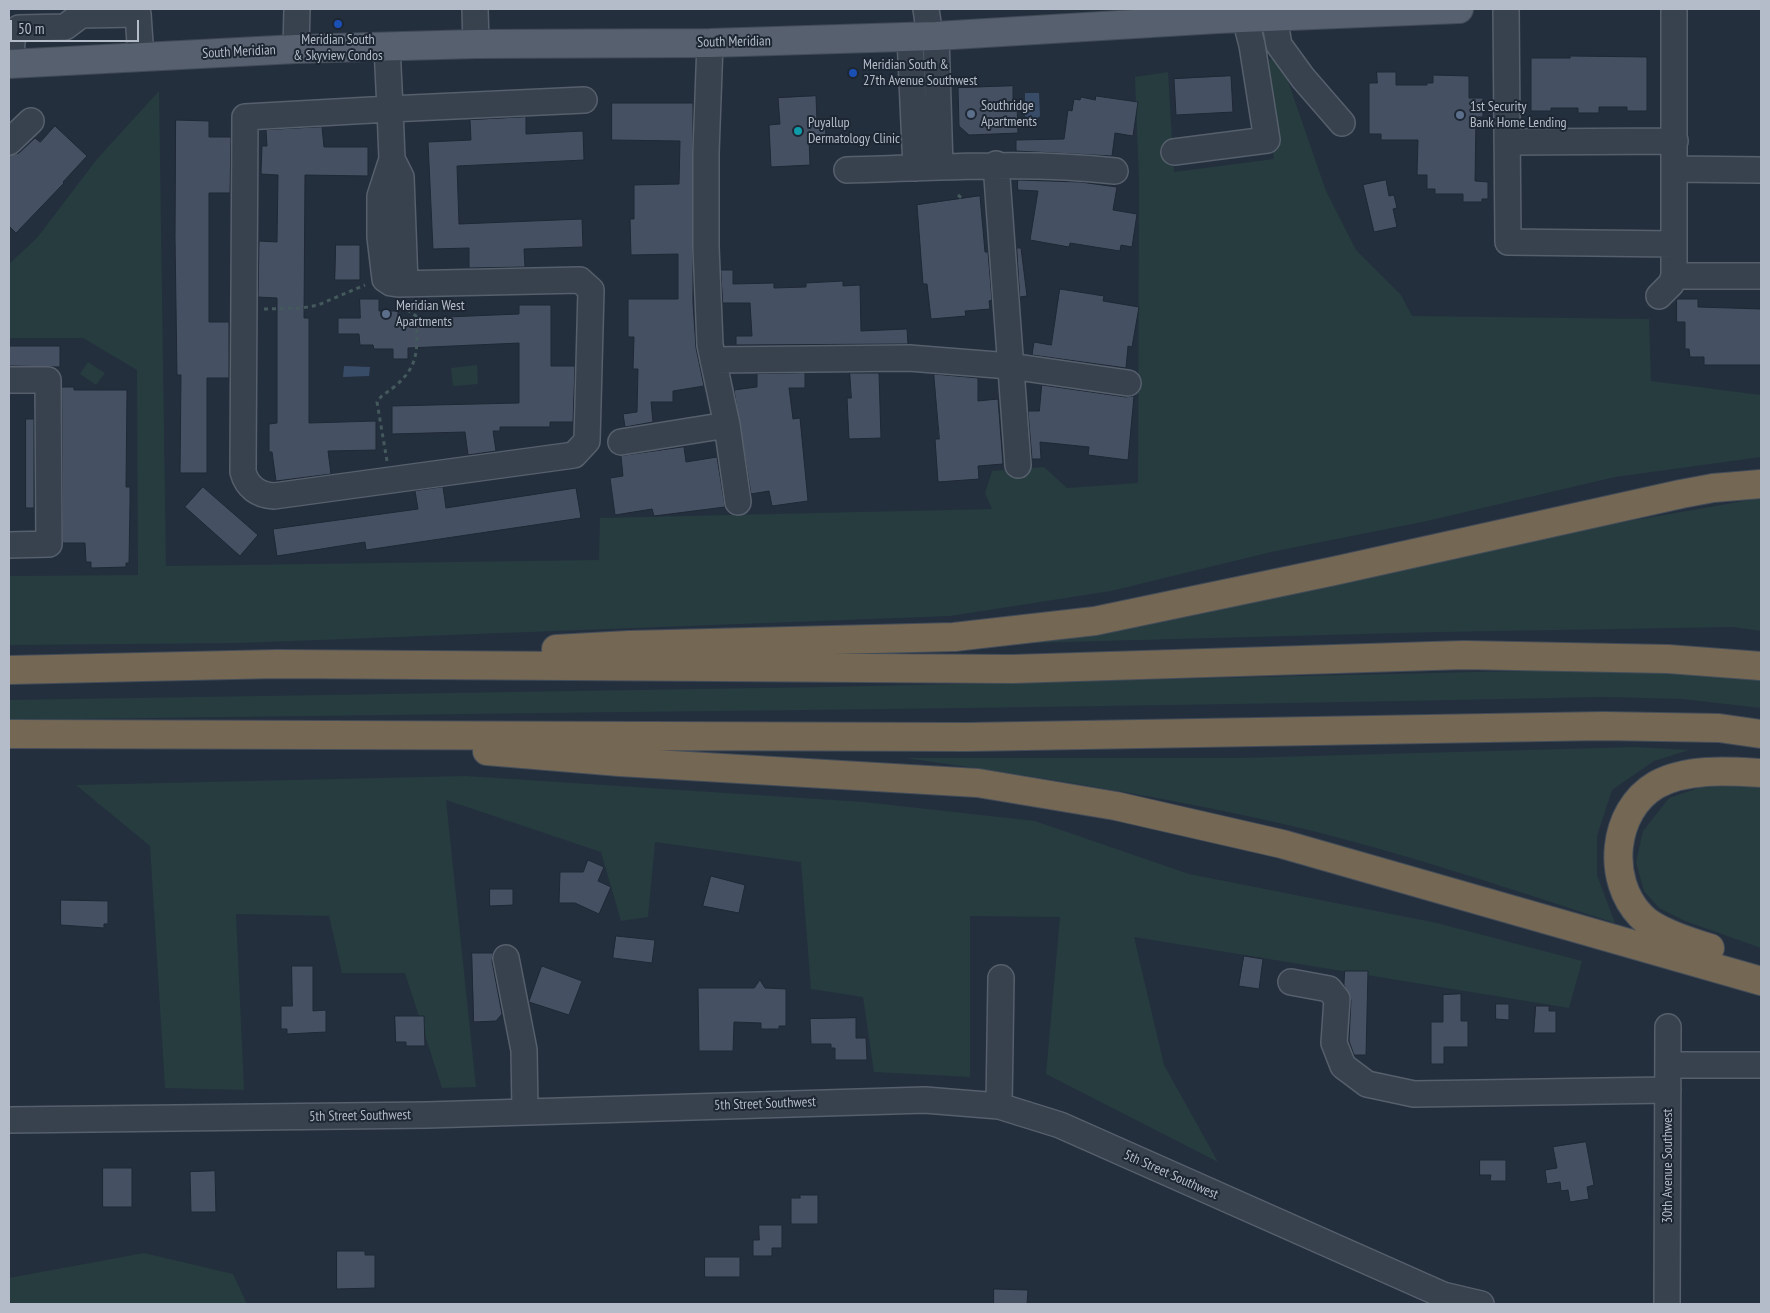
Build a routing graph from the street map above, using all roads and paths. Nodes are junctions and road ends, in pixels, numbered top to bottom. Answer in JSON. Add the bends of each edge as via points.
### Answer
{"nodes":[{"id":1,"x":297,"y":9,"type":"edge"},
{"id":2,"x":475,"y":9,"type":"edge"},
{"id":3,"x":926,"y":9,"type":"edge"},
{"id":4,"x":1459,"y":9,"type":"edge"},
{"id":5,"x":1506,"y":9,"type":"edge"},
{"id":6,"x":1674,"y":9,"type":"edge"},
{"id":7,"x":1218,"y":14,"type":"edge"},
{"id":8,"x":1274,"y":17,"type":"junction"},
{"id":9,"x":1245,"y":18,"type":"junction"},
{"id":10,"x":925,"y":36,"type":"junction"},
{"id":11,"x":710,"y":43,"type":"junction"},
{"id":12,"x":476,"y":44,"type":"junction"},
{"id":13,"x":387,"y":46,"type":"junction"},
{"id":14,"x":296,"y":49,"type":"junction"},
{"id":15,"x":141,"y":58,"type":"junction"},
{"id":16,"x":10,"y":64,"type":"edge"},
{"id":17,"x":584,"y":100,"type":"dead end"},
{"id":18,"x":390,"y":109,"type":"junction"},
{"id":19,"x":31,"y":122,"type":"dead end"},
{"id":20,"x":1342,"y":123,"type":"dead end"},
{"id":21,"x":9,"y":142,"type":"edge"},
{"id":22,"x":1507,"y":142,"type":"junction"},
{"id":23,"x":1675,"y":142,"type":"junction"},
{"id":24,"x":1174,"y":152,"type":"dead end"},
{"id":25,"x":996,"y":164,"type":"junction"},
{"id":26,"x":928,"y":167,"type":"junction"},
{"id":27,"x":1675,"y":169,"type":"junction"},
{"id":28,"x":847,"y":170,"type":"dead end"},
{"id":29,"x":1761,"y":170,"type":"edge"},
{"id":30,"x":1115,"y":171,"type":"dead end"},
{"id":31,"x":958,"y":195,"type":"dead end"},
{"id":32,"x":964,"y":200,"type":"dead end"},
{"id":33,"x":1674,"y":244,"type":"junction"},
{"id":34,"x":1674,"y":276,"type":"junction"},
{"id":35,"x":1761,"y":276,"type":"edge"},
{"id":36,"x":369,"y":283,"type":"dead end"},
{"id":37,"x":400,"y":293,"type":"junction"},
{"id":38,"x":1658,"y":296,"type":"dead end"},
{"id":39,"x":243,"y":309,"type":"junction"},
{"id":40,"x":713,"y":360,"type":"junction"},
{"id":41,"x":1010,"y":366,"type":"junction"},
{"id":42,"x":9,"y":380,"type":"edge"},
{"id":43,"x":1128,"y":383,"type":"dead end"},
{"id":44,"x":727,"y":425,"type":"junction"},
{"id":45,"x":621,"y":442,"type":"dead end"},
{"id":46,"x":1018,"y":465,"type":"dead end"},
{"id":47,"x":390,"y":480,"type":"junction"},
{"id":48,"x":1761,"y":484,"type":"edge"},
{"id":49,"x":738,"y":502,"type":"dead end"},
{"id":50,"x":9,"y":545,"type":"edge"},
{"id":51,"x":277,"y":664,"type":"junction"},
{"id":52,"x":1761,"y":666,"type":"edge"},
{"id":53,"x":9,"y":670,"type":"edge"},
{"id":54,"x":280,"y":733,"type":"junction"},
{"id":55,"x":9,"y":734,"type":"edge"},
{"id":56,"x":1761,"y":734,"type":"edge"},
{"id":57,"x":1761,"y":773,"type":"edge"},
{"id":58,"x":506,"y":958,"type":"dead end"},
{"id":59,"x":1761,"y":964,"type":"edge"},
{"id":60,"x":1001,"y":978,"type":"dead end"},
{"id":61,"x":1761,"y":981,"type":"edge"},
{"id":62,"x":1291,"y":982,"type":"dead end"},
{"id":63,"x":1668,"y":1027,"type":"dead end"},
{"id":64,"x":1669,"y":1065,"type":"junction"},
{"id":65,"x":1761,"y":1065,"type":"edge"},
{"id":66,"x":1668,"y":1090,"type":"junction"},
{"id":67,"x":999,"y":1106,"type":"junction"},
{"id":68,"x":525,"y":1112,"type":"junction"},
{"id":69,"x":9,"y":1120,"type":"edge"},
{"id":70,"x":1482,"y":1304,"type":"edge"},
{"id":71,"x":1667,"y":1304,"type":"edge"}],
"edges":[{"from":1,"to":14,"type":"street"},
{"from":2,"to":12,"type":"street"},
{"from":3,"to":10,"type":"street"},
{"from":4,"to":8,"type":"main road","name":"South Meridian"},
{"from":5,"to":22,"type":"street"},
{"from":6,"to":23,"type":"street"},
{"from":7,"to":9,"type":"main road","name":"South Meridian"},
{"from":7,"to":10,"type":"main road","name":"South Meridian"},
{"from":8,"to":9,"type":"main road","name":"South Meridian"},
{"from":8,"to":20,"type":"street","via":[[1279,44]]},
{"from":9,"to":24,"type":"street","via":[[1267,140]]},
{"from":10,"to":11,"type":"main road","name":"South Meridian"},
{"from":10,"to":26,"type":"street"},
{"from":11,"to":12,"type":"main road","name":"South Meridian"},
{"from":11,"to":40,"type":"street","via":[[706,238]]},
{"from":12,"to":13,"type":"main road","name":"South Meridian"},
{"from":13,"to":14,"type":"main road","name":"South Meridian"},
{"from":13,"to":18,"type":"street"},
{"from":14,"to":15,"type":"main road","name":"South Meridian"},
{"from":15,"to":16,"type":"main road","name":"South Meridian"},
{"from":15,"to":16,"type":"street","via":[[138,14],[81,15],[65,27],[19,28],[12,39]]},
{"from":17,"to":18,"type":"street"},
{"from":18,"to":37,"type":"street","via":[[392,158],[401,177]]},
{"from":18,"to":39,"type":"street","via":[[245,117]]},
{"from":19,"to":21,"type":"street"},
{"from":22,"to":23,"type":"street"},
{"from":22,"to":33,"type":"street","via":[[1508,242]]},
{"from":23,"to":27,"type":"street"},
{"from":25,"to":26,"type":"street"},
{"from":25,"to":30,"type":"street"},
{"from":25,"to":41,"type":"street"},
{"from":26,"to":28,"type":"street"},
{"from":27,"to":29,"type":"street"},
{"from":27,"to":33,"type":"street"},
{"from":31,"to":32,"type":"path"},
{"from":33,"to":34,"type":"street"},
{"from":34,"to":35,"type":"street"},
{"from":34,"to":38,"type":"street","via":[[1671,284]]},
{"from":36,"to":39,"type":"path","via":[[318,305]]},
{"from":37,"to":47,"type":"path","via":[[416,316],[418,353],[416,362],[393,388],[384,392],[376,405]]},
{"from":37,"to":47,"type":"street","via":[[580,280],[591,290],[587,440],[574,455]]},
{"from":39,"to":47,"type":"street","via":[[243,472],[252,489],[265,496],[274,496]]},
{"from":40,"to":41,"type":"street","via":[[909,358]]},
{"from":40,"to":44,"type":"street"},
{"from":41,"to":43,"type":"street"},
{"from":41,"to":46,"type":"street"},
{"from":42,"to":50,"type":"street","via":[[48,380],[49,544]]},
{"from":44,"to":45,"type":"street"},
{"from":44,"to":49,"type":"street"},
{"from":48,"to":51,"type":"highway","via":[[1681,494],[1095,621],[954,637],[630,645]]},
{"from":51,"to":52,"type":"highway","via":[[1013,669],[1464,655],[1668,659]]},
{"from":51,"to":53,"type":"highway"},
{"from":54,"to":55,"type":"highway"},
{"from":54,"to":56,"type":"highway","via":[[967,737],[1603,726],[1719,728]]},
{"from":54,"to":61,"type":"highway","via":[[620,762],[978,783],[1116,806],[1282,844]]},
{"from":57,"to":59,"type":"highway","via":[[1697,773],[1656,785],[1639,801],[1624,826],[1619,844],[1618,873],[1626,896],[1641,917],[1680,939]]},
{"from":58,"to":68,"type":"street","via":[[524,1050]]},
{"from":60,"to":67,"type":"street"},
{"from":62,"to":66,"type":"street","via":[[1329,989],[1337,999],[1334,1043],[1343,1066],[1367,1084],[1414,1094]]},
{"from":63,"to":64,"type":"street","name":"30th Avenue Southwest"},
{"from":64,"to":65,"type":"street"},
{"from":64,"to":66,"type":"street","name":"30th Avenue Southwest"},
{"from":66,"to":71,"type":"street","name":"30th Avenue Southwest"},
{"from":67,"to":68,"type":"street","name":"5th Street Southwest","via":[[926,1100]]},
{"from":67,"to":70,"type":"street","name":"5th Street Southwest","via":[[1060,1125],[1443,1295]]},
{"from":68,"to":69,"type":"street","name":"5th Street Southwest"}]}
